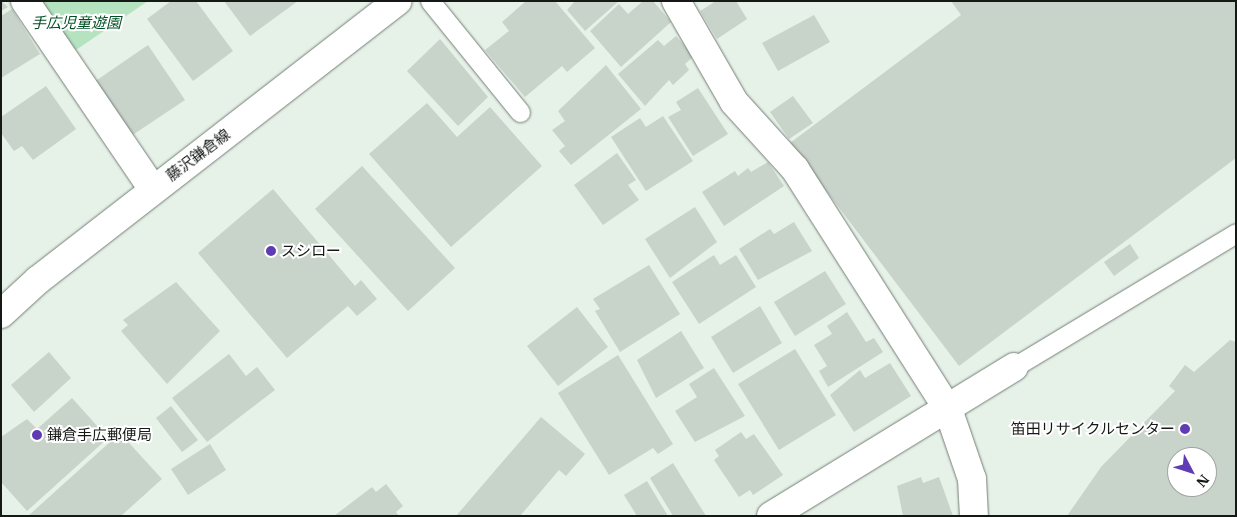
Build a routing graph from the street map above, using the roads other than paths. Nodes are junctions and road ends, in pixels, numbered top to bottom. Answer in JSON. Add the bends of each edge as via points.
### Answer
{"nodes":[{"id":1,"x":25,"y":1,"type":"edge"},
{"id":2,"x":398,"y":1,"type":"edge"},
{"id":3,"x":430,"y":1,"type":"edge"},
{"id":4,"x":676,"y":1,"type":"edge"},
{"id":5,"x":520,"y":112,"type":"dead end"},
{"id":6,"x":153,"y":189,"type":"junction"},
{"id":7,"x":1236,"y":233,"type":"edge"},
{"id":8,"x":1,"y":314,"type":"edge"},
{"id":9,"x":1014,"y":367,"type":"joint"},
{"id":10,"x":948,"y":408,"type":"junction"},
{"id":11,"x":771,"y":516,"type":"edge"},
{"id":12,"x":974,"y":516,"type":"edge"}],
"edges":[{"from":1,"to":6,"type":"street"},
{"from":2,"to":6,"type":"street","name":"藤沢鎌倉線"},
{"from":3,"to":5,"type":"lane"},
{"from":4,"to":10,"type":"street","via":[[734,102],[795,169]]},
{"from":6,"to":8,"type":"street","name":"藤沢鎌倉線"},
{"from":7,"to":9,"type":"lane"},
{"from":9,"to":10,"type":"street"},
{"from":10,"to":11,"type":"street"},
{"from":10,"to":12,"type":"street","via":[[972,479]]}]}
